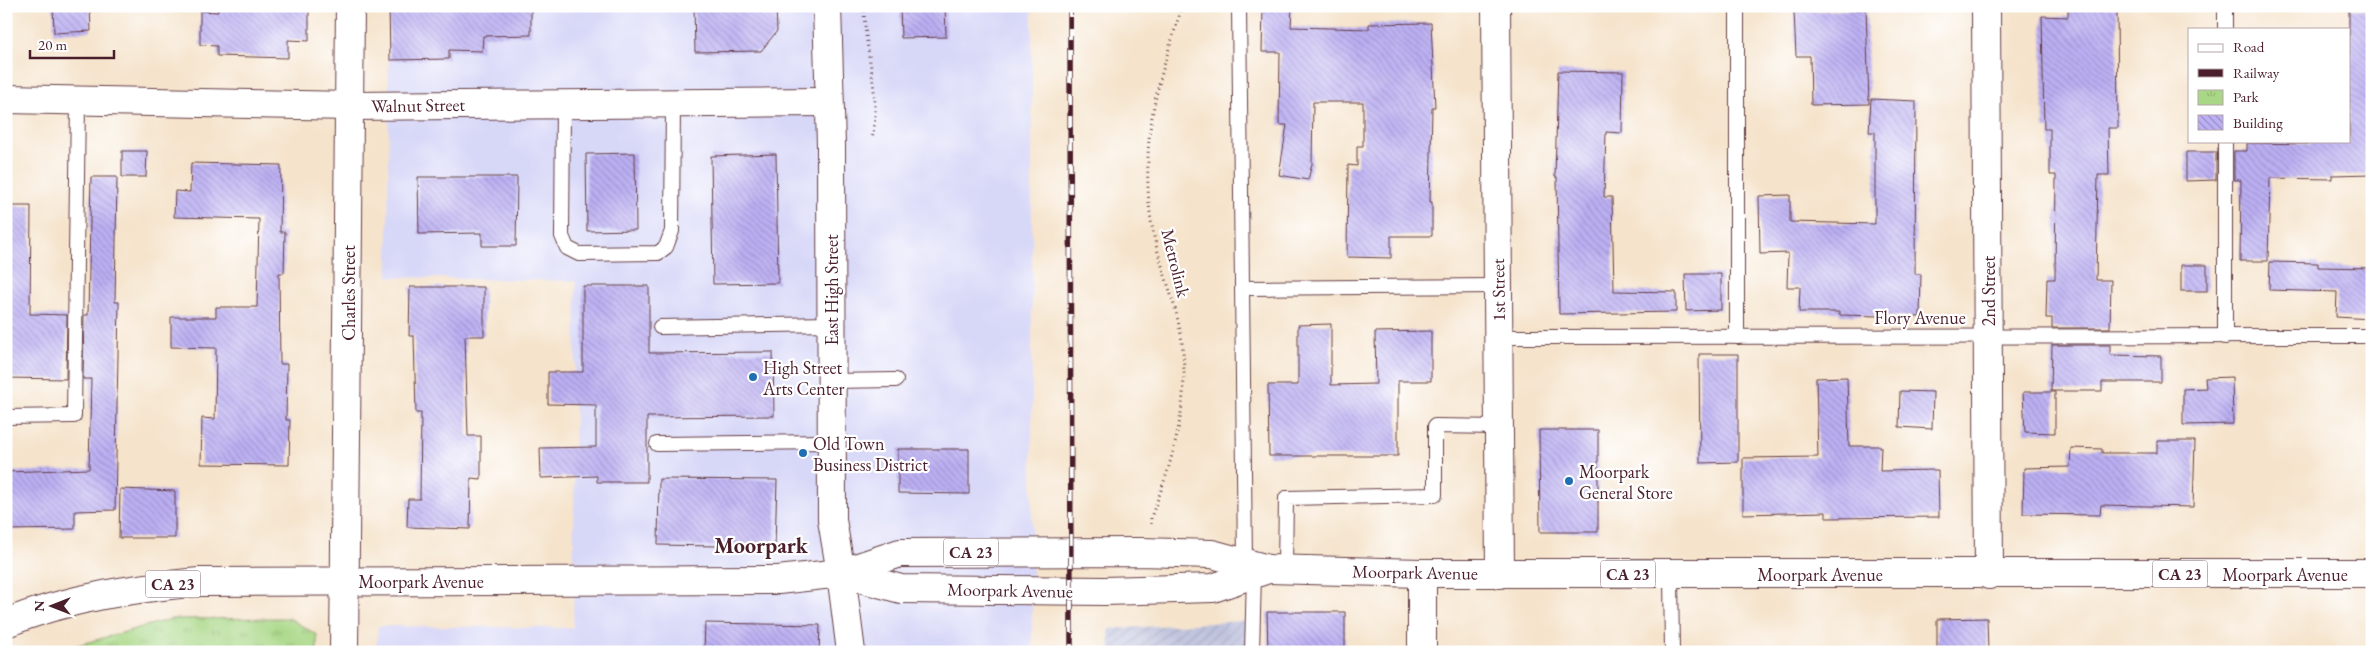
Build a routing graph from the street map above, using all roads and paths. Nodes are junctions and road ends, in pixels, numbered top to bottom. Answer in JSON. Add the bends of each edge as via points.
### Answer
{"nodes":[{"id":1,"x":350,"y":6,"type":"edge"},
{"id":2,"x":827,"y":6,"type":"edge"},
{"id":3,"x":864,"y":6,"type":"edge"},
{"id":4,"x":1182,"y":6,"type":"edge"},
{"id":5,"x":1238,"y":6,"type":"edge"},
{"id":6,"x":1496,"y":6,"type":"edge"},
{"id":7,"x":1737,"y":6,"type":"edge"},
{"id":8,"x":1986,"y":6,"type":"edge"},
{"id":9,"x":2225,"y":6,"type":"edge"},
{"id":10,"x":2225,"y":28,"type":"edge"},
{"id":11,"x":6,"y":99,"type":"edge"},
{"id":12,"x":78,"y":100,"type":"junction"},
{"id":13,"x":829,"y":102,"type":"junction"},
{"id":14,"x":673,"y":103,"type":"junction"},
{"id":15,"x":563,"y":104,"type":"junction"},
{"id":16,"x":350,"y":106,"type":"junction"},
{"id":17,"x":872,"y":139,"type":"dead end"},
{"id":18,"x":2225,"y":142,"type":"edge"},
{"id":19,"x":1498,"y":286,"type":"junction"},
{"id":20,"x":1242,"y":288,"type":"junction"},
{"id":21,"x":831,"y":324,"type":"junction"},
{"id":22,"x":660,"y":327,"type":"dead end"},
{"id":23,"x":1989,"y":335,"type":"junction"},
{"id":24,"x":2225,"y":336,"type":"junction"},
{"id":25,"x":2372,"y":336,"type":"edge"},
{"id":26,"x":1498,"y":337,"type":"junction"},
{"id":27,"x":1737,"y":337,"type":"junction"},
{"id":28,"x":896,"y":380,"type":"dead end"},
{"id":29,"x":831,"y":381,"type":"junction"},
{"id":30,"x":6,"y":417,"type":"edge"},
{"id":31,"x":1499,"y":427,"type":"junction"},
{"id":32,"x":831,"y":442,"type":"junction"},
{"id":33,"x":657,"y":444,"type":"dead end"},
{"id":34,"x":1151,"y":524,"type":"dead end"},
{"id":35,"x":1263,"y":569,"type":"junction"},
{"id":36,"x":841,"y":572,"type":"junction"},
{"id":37,"x":1422,"y":573,"type":"junction"},
{"id":38,"x":2372,"y":573,"type":"edge"},
{"id":39,"x":1500,"y":574,"type":"junction"},
{"id":40,"x":1671,"y":574,"type":"junction"},
{"id":41,"x":1989,"y":575,"type":"junction"},
{"id":42,"x":345,"y":581,"type":"junction"},
{"id":43,"x":6,"y":622,"type":"edge"},
{"id":44,"x":344,"y":652,"type":"edge"},
{"id":45,"x":850,"y":652,"type":"edge"},
{"id":46,"x":1252,"y":652,"type":"edge"},
{"id":47,"x":1422,"y":652,"type":"edge"},
{"id":48,"x":1672,"y":652,"type":"edge"}],
"edges":[{"from":1,"to":16,"type":"street","name":"Charles Street"},
{"from":2,"to":13,"type":"street","name":"East High Street"},
{"from":3,"to":17,"type":"path","via":[[873,68],[875,122]]},
{"from":4,"to":34,"type":"path","name":"Metrolink","via":[[1160,80],[1148,160],[1155,242],[1183,350],[1184,404],[1166,479]]},
{"from":5,"to":20,"type":"lane"},
{"from":6,"to":19,"type":"street","name":"1st Street"},
{"from":7,"to":27,"type":"lane"},
{"from":8,"to":23,"type":"street","name":"2nd Street"},
{"from":9,"to":10,"type":"lane"},
{"from":11,"to":12,"type":"street","name":"Walnut Street"},
{"from":12,"to":16,"type":"street","name":"Walnut Street"},
{"from":12,"to":30,"type":"lane","via":[[74,416]]},
{"from":13,"to":14,"type":"street","name":"Walnut Street"},
{"from":13,"to":21,"type":"street","name":"East High Street"},
{"from":14,"to":15,"type":"street","name":"Walnut Street"},
{"from":14,"to":15,"type":"lane","via":[[672,231],[666,247],[658,253],[579,254],[567,248],[562,236]]},
{"from":15,"to":16,"type":"street","name":"Walnut Street"},
{"from":16,"to":42,"type":"street","name":"Charles Street"},
{"from":18,"to":24,"type":"lane"},
{"from":19,"to":20,"type":"lane"},
{"from":19,"to":26,"type":"street","name":"1st Street"},
{"from":20,"to":35,"type":"lane"},
{"from":21,"to":22,"type":"lane"},
{"from":21,"to":29,"type":"street","name":"East High Street"},
{"from":23,"to":24,"type":"lane","name":"Flory Avenue"},
{"from":23,"to":27,"type":"lane","name":"Flory Avenue"},
{"from":23,"to":41,"type":"street","name":"2nd Street"},
{"from":24,"to":25,"type":"lane","name":"Flory Avenue"},
{"from":26,"to":27,"type":"lane","name":"Flory Avenue"},
{"from":26,"to":31,"type":"street","name":"1st Street"},
{"from":28,"to":29,"type":"lane"},
{"from":29,"to":32,"type":"street","name":"East High Street"},
{"from":31,"to":35,"type":"lane","via":[[1435,426],[1435,495],[1286,498]]},
{"from":31,"to":39,"type":"street","name":"1st Street"},
{"from":32,"to":33,"type":"lane"},
{"from":32,"to":36,"type":"street","name":"East High Street","via":[[832,520]]},
{"from":35,"to":36,"type":"street","name":"Moorpark Avenue","number":"CA 23","via":[[1212,554],[900,553]]},
{"from":35,"to":36,"type":"street","name":"Moorpark Avenue","number":"CA 23","via":[[1213,588],[1071,591],[901,589]]},
{"from":35,"to":37,"type":"street","name":"Moorpark Avenue","number":"CA 23"},
{"from":35,"to":46,"type":"lane"},
{"from":36,"to":42,"type":"street","name":"Moorpark Avenue","number":"CA 23","via":[[778,580]]},
{"from":36,"to":45,"type":"street","name":"East High Street"},
{"from":37,"to":39,"type":"street","name":"Moorpark Avenue","number":"CA 23"},
{"from":37,"to":47,"type":"street"},
{"from":38,"to":41,"type":"street","name":"Moorpark Avenue","number":"CA 23"},
{"from":39,"to":40,"type":"street","name":"Moorpark Avenue","number":"CA 23"},
{"from":40,"to":41,"type":"street","name":"Moorpark Avenue","number":"CA 23"},
{"from":40,"to":48,"type":"lane"},
{"from":42,"to":43,"type":"street","name":"Moorpark Avenue","number":"CA 23","via":[[200,582],[148,586],[65,603]]},
{"from":42,"to":44,"type":"street","name":"Charles Street"}]}
